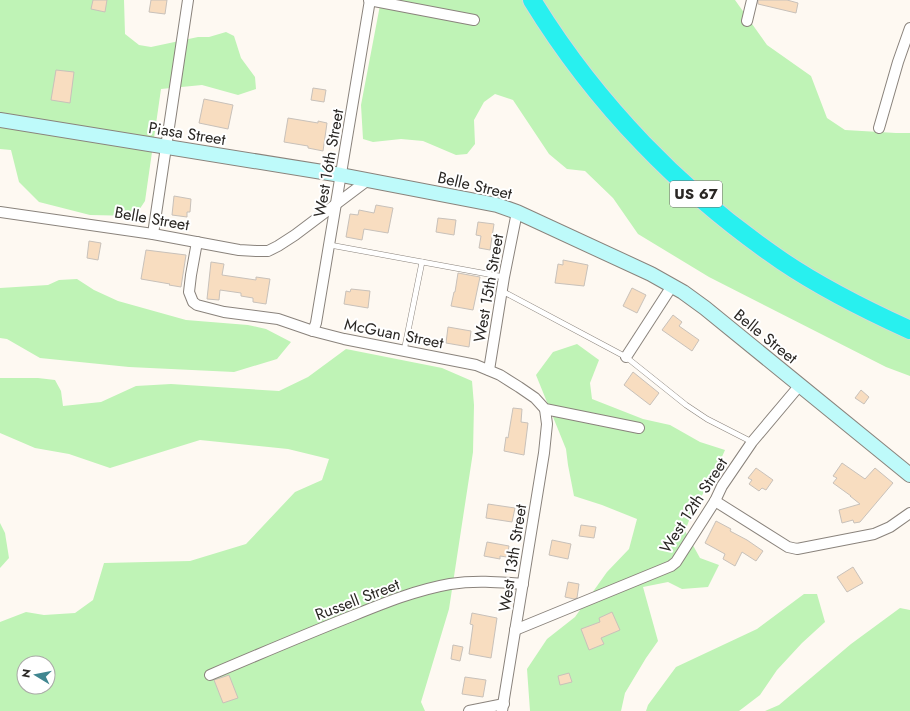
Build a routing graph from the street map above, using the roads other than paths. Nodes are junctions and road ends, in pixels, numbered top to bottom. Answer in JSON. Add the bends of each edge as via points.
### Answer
{"nodes":[{"id":1,"x":188,"y":0,"type":"edge"},
{"id":2,"x":369,"y":0,"type":"edge"},
{"id":3,"x":532,"y":0,"type":"edge"},
{"id":4,"x":752,"y":0,"type":"edge"},
{"id":5,"x":474,"y":20,"type":"dead end"},
{"id":6,"x":747,"y":21,"type":"dead end"},
{"id":7,"x":910,"y":28,"type":"edge"},
{"id":8,"x":0,"y":120,"type":"edge"},
{"id":9,"x":879,"y":128,"type":"dead end"},
{"id":10,"x":166,"y":147,"type":"junction"},
{"id":11,"x":341,"y":175,"type":"junction"},
{"id":12,"x":368,"y":180,"type":"junction"},
{"id":13,"x":337,"y":204,"type":"junction"},
{"id":14,"x":0,"y":212,"type":"edge"},
{"id":15,"x":517,"y":212,"type":"junction"},
{"id":16,"x":153,"y":234,"type":"junction"},
{"id":17,"x":197,"y":242,"type":"junction"},
{"id":18,"x":330,"y":244,"type":"junction"},
{"id":19,"x":422,"y":262,"type":"junction"},
{"id":20,"x":504,"y":277,"type":"junction"},
{"id":21,"x":672,"y":286,"type":"junction"},
{"id":22,"x":502,"y":291,"type":"junction"},
{"id":23,"x":910,"y":330,"type":"edge"},
{"id":24,"x":314,"y":331,"type":"junction"},
{"id":25,"x":404,"y":351,"type":"junction"},
{"id":26,"x":626,"y":357,"type":"junction"},
{"id":27,"x":489,"y":370,"type":"junction"},
{"id":28,"x":800,"y":385,"type":"junction"},
{"id":29,"x":544,"y":409,"type":"junction"},
{"id":30,"x":638,"y":428,"type":"dead end"},
{"id":31,"x":752,"y":442,"type":"junction"},
{"id":32,"x":910,"y":475,"type":"edge"},
{"id":33,"x":715,"y":501,"type":"junction"},
{"id":34,"x":910,"y":513,"type":"edge"},
{"id":35,"x":523,"y":584,"type":"junction"},
{"id":36,"x":515,"y":630,"type":"junction"},
{"id":37,"x":210,"y":675,"type":"dead end"},
{"id":38,"x":503,"y":708,"type":"edge"},
{"id":39,"x":469,"y":711,"type":"edge"}],
"edges":[{"from":1,"to":10,"type":"street"},
{"from":2,"to":5,"type":"street"},
{"from":2,"to":11,"type":"street","name":"West 16th Street"},
{"from":3,"to":23,"type":"highway","number":"US 67","via":[[569,55],[621,120],[669,170],[712,208],[783,262],[878,316]]},
{"from":4,"to":6,"type":"street"},
{"from":7,"to":9,"type":"street"},
{"from":8,"to":10,"type":"street","name":"Piasa Street"},
{"from":10,"to":11,"type":"street","name":"Piasa Street"},
{"from":10,"to":16,"type":"street"},
{"from":11,"to":12,"type":"street","name":"Piasa Street"},
{"from":11,"to":13,"type":"street","name":"West 16th Street"},
{"from":12,"to":13,"type":"street","name":"Belle Street"},
{"from":12,"to":15,"type":"street","name":"Belle Street","via":[[497,205]]},
{"from":13,"to":17,"type":"street","name":"Belle Street","via":[[284,243],[268,251],[239,250]]},
{"from":13,"to":18,"type":"street","name":"West 16th Street"},
{"from":14,"to":16,"type":"street","name":"Belle Street"},
{"from":15,"to":20,"type":"street","name":"West 15th Street"},
{"from":15,"to":21,"type":"street","name":"Belle Street"},
{"from":16,"to":17,"type":"street","name":"Belle Street"},
{"from":17,"to":24,"type":"street","name":"McGuan Street","via":[[189,292],[193,302],[224,312],[278,319]]},
{"from":18,"to":19,"type":"lane"},
{"from":18,"to":24,"type":"street","name":"West 16th Street"},
{"from":19,"to":20,"type":"lane"},
{"from":19,"to":25,"type":"lane"},
{"from":20,"to":22,"type":"street","name":"West 15th Street"},
{"from":21,"to":26,"type":"street"},
{"from":21,"to":28,"type":"street","name":"Belle Street","via":[[705,308]]},
{"from":22,"to":26,"type":"lane"},
{"from":22,"to":27,"type":"street","name":"West 15th Street"},
{"from":24,"to":25,"type":"street","name":"McGuan Street"},
{"from":25,"to":27,"type":"street","name":"McGuan Street","via":[[476,365]]},
{"from":26,"to":31,"type":"lane","via":[[686,405]]},
{"from":27,"to":29,"type":"street","name":"McGuan Street","via":[[519,386],[535,398]]},
{"from":28,"to":31,"type":"street","name":"West 12th Street"},
{"from":28,"to":32,"type":"street","name":"Belle Street"},
{"from":29,"to":30,"type":"street"},
{"from":29,"to":35,"type":"street","name":"West 13th Street","via":[[547,416],[544,453]]},
{"from":31,"to":33,"type":"street","name":"West 12th Street","via":[[722,486]]},
{"from":33,"to":34,"type":"street","via":[[788,547],[797,549],[874,534],[890,527]]},
{"from":33,"to":36,"type":"street","name":"West 12th Street","via":[[671,566]]},
{"from":35,"to":36,"type":"street","name":"West 13th Street"},
{"from":35,"to":37,"type":"street","name":"Russell Street","via":[[474,581],[421,591],[383,603]]},
{"from":36,"to":38,"type":"street","name":"West 13th Street"},
{"from":38,"to":39,"type":"street"}]}
